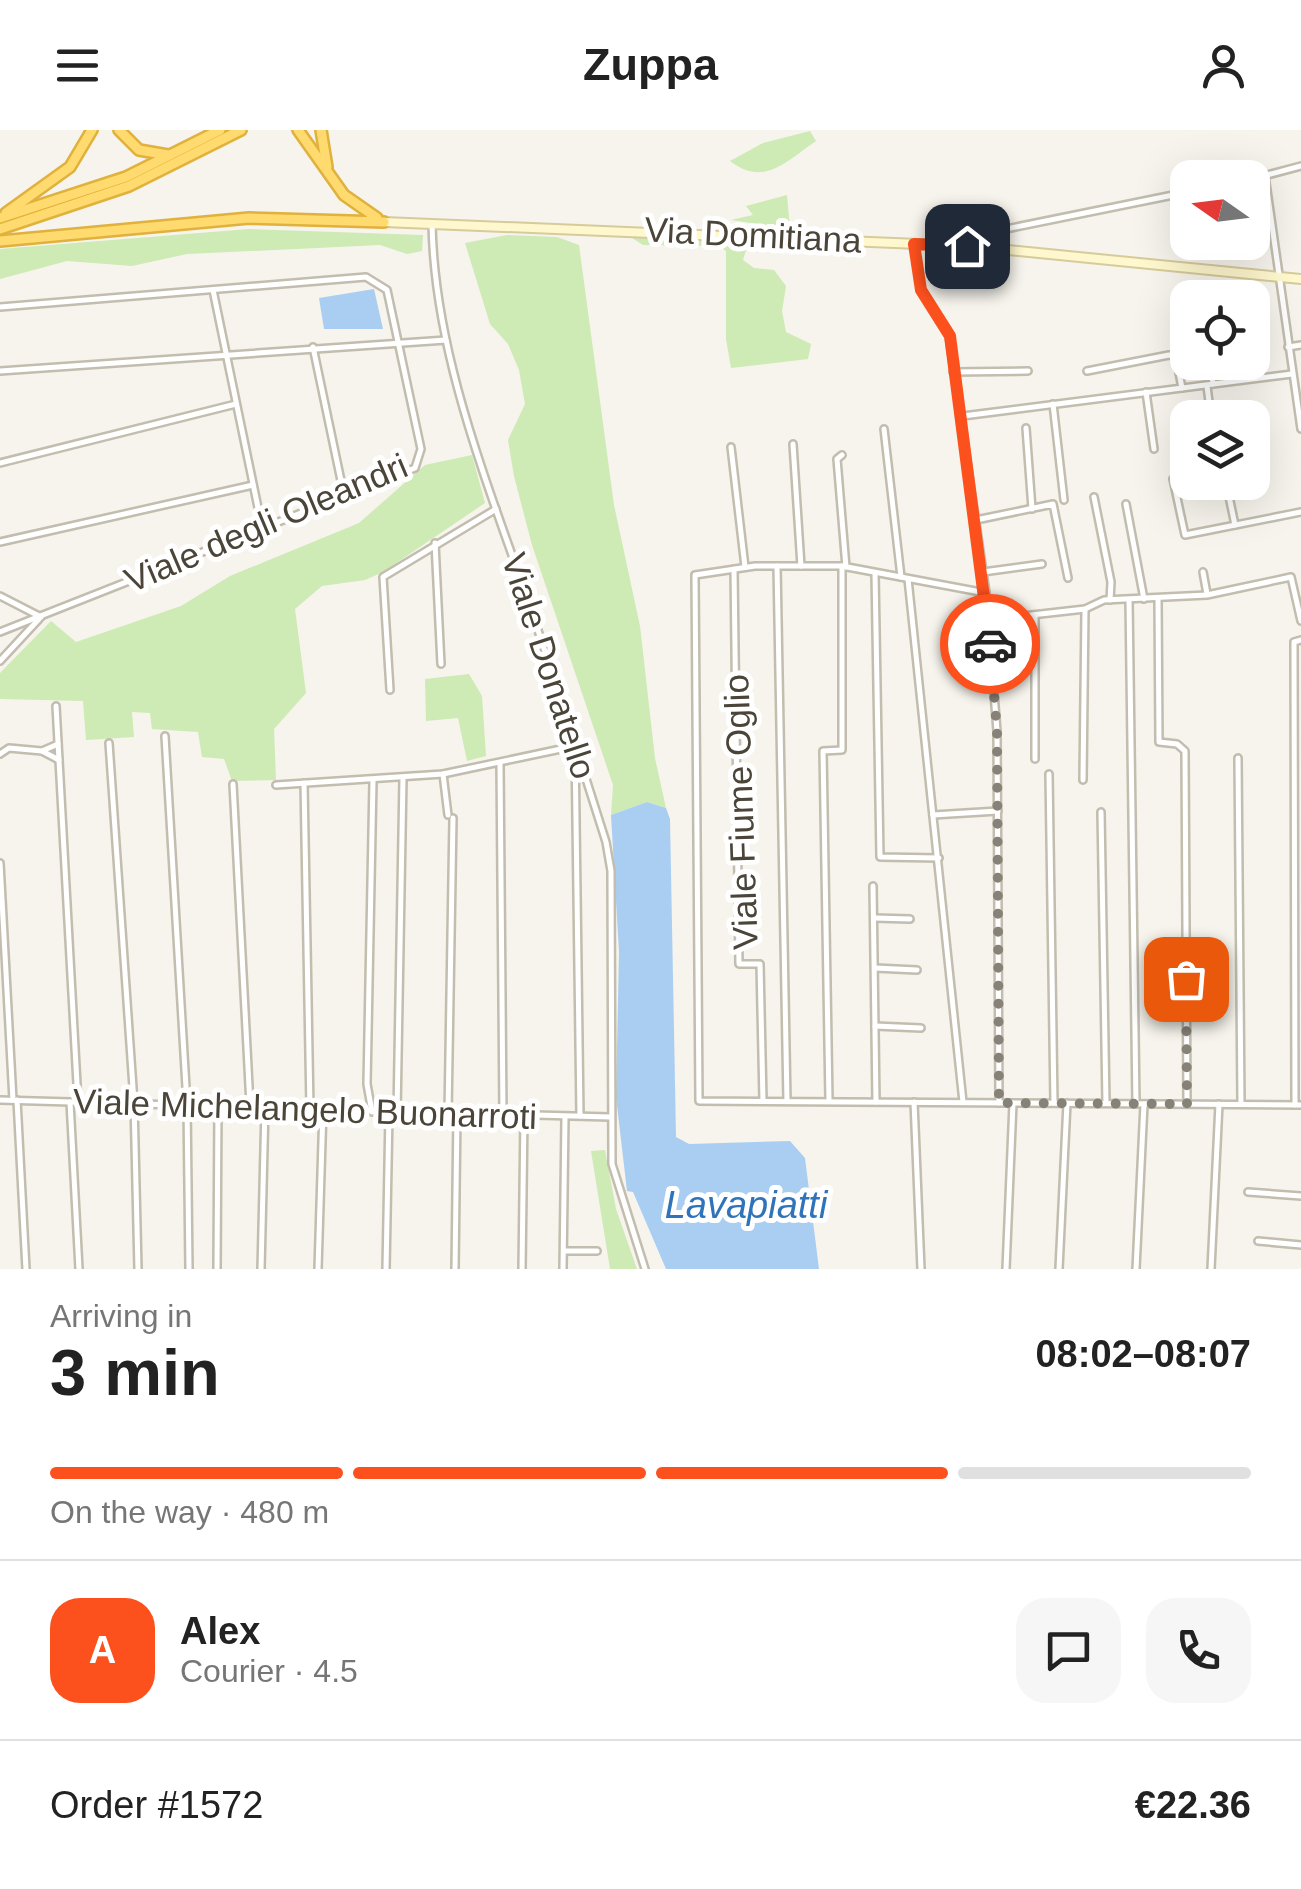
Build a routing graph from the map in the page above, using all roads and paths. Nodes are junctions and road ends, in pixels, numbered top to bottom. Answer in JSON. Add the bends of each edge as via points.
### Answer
{"nodes":[{"id":1,"x":92,"y":130,"type":"edge"},
{"id":2,"x":119,"y":130,"type":"edge"},
{"id":3,"x":220,"y":130,"type":"edge"},
{"id":4,"x":241,"y":130,"type":"edge"},
{"id":5,"x":298,"y":130,"type":"edge"},
{"id":6,"x":322,"y":130,"type":"edge"},
{"id":7,"x":171,"y":156,"type":"junction"},
{"id":8,"x":1301,"y":166,"type":"edge"},
{"id":9,"x":328,"y":174,"type":"junction"},
{"id":10,"x":1270,"y":175,"type":"edge"},
{"id":11,"x":1170,"y":196,"type":"edge"},
{"id":12,"x":1270,"y":204,"type":"edge"},
{"id":13,"x":0,"y":217,"type":"edge"},
{"id":14,"x":384,"y":222,"type":"junction"},
{"id":15,"x":432,"y":223,"type":"junction"},
{"id":16,"x":0,"y":229,"type":"edge"},
{"id":17,"x":0,"y":241,"type":"edge"},
{"id":18,"x":914,"y":244,"type":"junction"},
{"id":19,"x":929,"y":244,"type":"junction"},
{"id":20,"x":1283,"y":278,"type":"junction"},
{"id":21,"x":1301,"y":279,"type":"edge"},
{"id":22,"x":213,"y":290,"type":"junction"},
{"id":23,"x":0,"y":307,"type":"edge"},
{"id":24,"x":446,"y":340,"type":"junction"},
{"id":25,"x":396,"y":342,"type":"junction"},
{"id":26,"x":1301,"y":345,"type":"edge"},
{"id":27,"x":313,"y":347,"type":"junction"},
{"id":28,"x":1288,"y":347,"type":"junction"},
{"id":29,"x":229,"y":352,"type":"junction"},
{"id":30,"x":0,"y":371,"type":"edge"},
{"id":31,"x":1028,"y":371,"type":"dead end"},
{"id":32,"x":1088,"y":371,"type":"dead end"},
{"id":33,"x":953,"y":372,"type":"junction"},
{"id":34,"x":1292,"y":374,"type":"junction"},
{"id":35,"x":1210,"y":380,"type":"edge"},
{"id":36,"x":1210,"y":384,"type":"junction"},
{"id":37,"x":1182,"y":388,"type":"junction"},
{"id":38,"x":1146,"y":392,"type":"junction"},
{"id":39,"x":1210,"y":400,"type":"edge"},
{"id":40,"x":236,"y":404,"type":"junction"},
{"id":41,"x":1053,"y":404,"type":"junction"},
{"id":42,"x":962,"y":416,"type":"junction"},
{"id":43,"x":1026,"y":428,"type":"dead end"},
{"id":44,"x":1301,"y":429,"type":"edge"},
{"id":45,"x":884,"y":430,"type":"dead end"},
{"id":46,"x":792,"y":444,"type":"dead end"},
{"id":47,"x":731,"y":446,"type":"dead end"},
{"id":48,"x":1154,"y":449,"type":"dead end"},
{"id":49,"x":842,"y":455,"type":"dead end"},
{"id":50,"x":0,"y":463,"type":"edge"},
{"id":51,"x":253,"y":485,"type":"junction"},
{"id":52,"x":344,"y":495,"type":"junction"},
{"id":53,"x":1094,"y":497,"type":"dead end"},
{"id":54,"x":1064,"y":500,"type":"dead end"},
{"id":55,"x":1177,"y":500,"type":"edge"},
{"id":56,"x":1229,"y":500,"type":"edge"},
{"id":57,"x":1126,"y":504,"type":"dead end"},
{"id":58,"x":496,"y":509,"type":"junction"},
{"id":59,"x":1032,"y":509,"type":"junction"},
{"id":60,"x":1301,"y":512,"type":"edge"},
{"id":61,"x":976,"y":520,"type":"junction"},
{"id":62,"x":1234,"y":525,"type":"junction"},
{"id":63,"x":262,"y":526,"type":"junction"},
{"id":64,"x":0,"y":542,"type":"edge"},
{"id":65,"x":435,"y":544,"type":"junction"},
{"id":66,"x":1042,"y":564,"type":"dead end"},
{"id":67,"x":777,"y":566,"type":"junction"},
{"id":68,"x":801,"y":566,"type":"junction"},
{"id":69,"x":844,"y":567,"type":"junction"},
{"id":70,"x":745,"y":568,"type":"junction"},
{"id":71,"x":734,"y":569,"type":"junction"},
{"id":72,"x":875,"y":572,"type":"junction"},
{"id":73,"x":983,"y":572,"type":"junction"},
{"id":74,"x":1203,"y":572,"type":"dead end"},
{"id":75,"x":904,"y":578,"type":"junction"},
{"id":76,"x":1068,"y":578,"type":"dead end"},
{"id":77,"x":986,"y":593,"type":"junction"},
{"id":78,"x":1207,"y":594,"type":"junction"},
{"id":79,"x":0,"y":596,"type":"edge"},
{"id":80,"x":1110,"y":600,"type":"junction"},
{"id":81,"x":1129,"y":600,"type":"junction"},
{"id":82,"x":1144,"y":600,"type":"junction"},
{"id":83,"x":1158,"y":600,"type":"junction"},
{"id":84,"x":1084,"y":609,"type":"junction"},
{"id":85,"x":1034,"y":614,"type":"junction"},
{"id":86,"x":41,"y":617,"type":"junction"},
{"id":87,"x":988,"y":620,"type":"junction"},
{"id":88,"x":1301,"y":620,"type":"edge"},
{"id":89,"x":0,"y":632,"type":"edge"},
{"id":90,"x":1301,"y":640,"type":"edge"},
{"id":91,"x":0,"y":660,"type":"edge"},
{"id":92,"x":441,"y":664,"type":"dead end"},
{"id":93,"x":390,"y":690,"type":"dead end"},
{"id":94,"x":56,"y":706,"type":"dead end"},
{"id":95,"x":165,"y":736,"type":"dead end"},
{"id":96,"x":109,"y":743,"type":"dead end"},
{"id":97,"x":58,"y":744,"type":"junction"},
{"id":98,"x":576,"y":746,"type":"junction"},
{"id":99,"x":42,"y":751,"type":"junction"},
{"id":100,"x":0,"y":754,"type":"edge"},
{"id":101,"x":1036,"y":758,"type":"dead end"},
{"id":102,"x":1238,"y":758,"type":"dead end"},
{"id":103,"x":59,"y":760,"type":"junction"},
{"id":104,"x":500,"y":763,"type":"junction"},
{"id":105,"x":443,"y":774,"type":"junction"},
{"id":106,"x":1049,"y":774,"type":"dead end"},
{"id":107,"x":402,"y":778,"type":"junction"},
{"id":108,"x":373,"y":779,"type":"junction"},
{"id":109,"x":1083,"y":780,"type":"dead end"},
{"id":110,"x":304,"y":782,"type":"junction"},
{"id":111,"x":233,"y":784,"type":"dead end"},
{"id":112,"x":276,"y":785,"type":"dead end"},
{"id":113,"x":998,"y":811,"type":"junction"},
{"id":114,"x":1101,"y":812,"type":"dead end"},
{"id":115,"x":933,"y":815,"type":"junction"},
{"id":116,"x":939,"y":858,"type":"junction"},
{"id":117,"x":0,"y":863,"type":"edge"},
{"id":118,"x":873,"y":886,"type":"dead end"},
{"id":119,"x":874,"y":918,"type":"junction"},
{"id":120,"x":910,"y":919,"type":"dead end"},
{"id":121,"x":874,"y":968,"type":"junction"},
{"id":122,"x":917,"y":970,"type":"dead end"},
{"id":123,"x":875,"y":1026,"type":"junction"},
{"id":124,"x":921,"y":1028,"type":"dead end"},
{"id":125,"x":0,"y":1100,"type":"edge"},
{"id":126,"x":15,"y":1100,"type":"junction"},
{"id":127,"x":762,"y":1101,"type":"junction"},
{"id":128,"x":786,"y":1101,"type":"junction"},
{"id":129,"x":828,"y":1101,"type":"junction"},
{"id":130,"x":70,"y":1102,"type":"junction"},
{"id":131,"x":78,"y":1102,"type":"junction"},
{"id":132,"x":134,"y":1102,"type":"junction"},
{"id":133,"x":876,"y":1102,"type":"junction"},
{"id":134,"x":914,"y":1102,"type":"junction"},
{"id":135,"x":964,"y":1102,"type":"junction"},
{"id":136,"x":999,"y":1103,"type":"junction"},
{"id":137,"x":1014,"y":1103,"type":"junction"},
{"id":138,"x":1054,"y":1103,"type":"junction"},
{"id":139,"x":1067,"y":1103,"type":"junction"},
{"id":140,"x":1106,"y":1103,"type":"junction"},
{"id":141,"x":187,"y":1104,"type":"junction"},
{"id":142,"x":218,"y":1104,"type":"junction"},
{"id":143,"x":1136,"y":1104,"type":"junction"},
{"id":144,"x":1144,"y":1104,"type":"junction"},
{"id":145,"x":1187,"y":1104,"type":"junction"},
{"id":146,"x":1219,"y":1104,"type":"junction"},
{"id":147,"x":1241,"y":1104,"type":"junction"},
{"id":148,"x":250,"y":1105,"type":"junction"},
{"id":149,"x":1298,"y":1105,"type":"edge"},
{"id":150,"x":265,"y":1106,"type":"junction"},
{"id":151,"x":310,"y":1108,"type":"junction"},
{"id":152,"x":323,"y":1110,"type":"junction"},
{"id":153,"x":372,"y":1112,"type":"junction"},
{"id":154,"x":393,"y":1113,"type":"junction"},
{"id":155,"x":448,"y":1114,"type":"junction"},
{"id":156,"x":457,"y":1114,"type":"junction"},
{"id":157,"x":503,"y":1115,"type":"junction"},
{"id":158,"x":524,"y":1115,"type":"junction"},
{"id":159,"x":565,"y":1116,"type":"junction"},
{"id":160,"x":580,"y":1116,"type":"junction"},
{"id":161,"x":610,"y":1117,"type":"junction"},
{"id":162,"x":1248,"y":1192,"type":"dead end"},
{"id":163,"x":1301,"y":1196,"type":"edge"},
{"id":164,"x":1258,"y":1242,"type":"dead end"},
{"id":165,"x":1301,"y":1245,"type":"edge"},
{"id":166,"x":564,"y":1251,"type":"junction"},
{"id":167,"x":597,"y":1252,"type":"dead end"},
{"id":168,"x":26,"y":1269,"type":"edge"},
{"id":169,"x":79,"y":1269,"type":"edge"},
{"id":170,"x":138,"y":1269,"type":"edge"},
{"id":171,"x":189,"y":1269,"type":"edge"},
{"id":172,"x":217,"y":1269,"type":"edge"},
{"id":173,"x":262,"y":1269,"type":"edge"},
{"id":174,"x":318,"y":1269,"type":"edge"},
{"id":175,"x":386,"y":1269,"type":"edge"},
{"id":176,"x":455,"y":1269,"type":"edge"},
{"id":177,"x":522,"y":1269,"type":"edge"},
{"id":178,"x":564,"y":1269,"type":"edge"},
{"id":179,"x":645,"y":1269,"type":"edge"},
{"id":180,"x":921,"y":1269,"type":"edge"},
{"id":181,"x":1006,"y":1269,"type":"edge"},
{"id":182,"x":1059,"y":1269,"type":"edge"},
{"id":183,"x":1136,"y":1269,"type":"edge"},
{"id":184,"x":1211,"y":1269,"type":"edge"}],
"edges":[{"from":1,"to":13,"type":"highway","via":[[70,167]]},
{"from":2,"to":7,"type":"highway","via":[[139,150]]},
{"from":3,"to":7,"type":"highway"},
{"from":4,"to":16,"type":"highway","via":[[130,186]]},
{"from":5,"to":9,"type":"highway"},
{"from":6,"to":9,"type":"highway"},
{"from":7,"to":13,"type":"highway","via":[[109,184]]},
{"from":8,"to":10,"type":"street"},
{"from":9,"to":14,"type":"highway","via":[[360,210]]},
{"from":11,"to":19,"type":"street"},
{"from":12,"to":20,"type":"street"},
{"from":14,"to":15,"type":"street","name":"Via Domitiana"},
{"from":14,"to":17,"type":"highway","via":[[248,218]]},
{"from":15,"to":18,"type":"street","name":"Via Domitiana"},
{"from":15,"to":24,"type":"street","name":"Viale Donatello","via":[[432,270]]},
{"from":18,"to":19,"type":"street","name":"Via Domitiana"},
{"from":18,"to":33,"type":"street","via":[[921,290],[950,336]]},
{"from":19,"to":20,"type":"street","name":"Via Domitiana"},
{"from":20,"to":21,"type":"street","name":"Via Domitiana"},
{"from":20,"to":28,"type":"street"},
{"from":22,"to":23,"type":"street"},
{"from":22,"to":25,"type":"street","via":[[377,280],[387,290]]},
{"from":22,"to":29,"type":"street"},
{"from":24,"to":25,"type":"street"},
{"from":24,"to":58,"type":"street","name":"Viale Donatello"},
{"from":25,"to":27,"type":"street"},
{"from":25,"to":52,"type":"street","name":"Viale degli Oleandri","via":[[420,461]]},
{"from":26,"to":28,"type":"street"},
{"from":27,"to":29,"type":"street"},
{"from":27,"to":52,"type":"street"},
{"from":28,"to":34,"type":"street"},
{"from":29,"to":30,"type":"street"},
{"from":29,"to":40,"type":"street"},
{"from":31,"to":33,"type":"street"},
{"from":32,"to":37,"type":"street","via":[[1172,355]]},
{"from":33,"to":42,"type":"street"},
{"from":34,"to":36,"type":"street"},
{"from":34,"to":44,"type":"street"},
{"from":35,"to":36,"type":"street"},
{"from":36,"to":37,"type":"street"},
{"from":36,"to":39,"type":"street"},
{"from":37,"to":38,"type":"street"},
{"from":38,"to":41,"type":"street"},
{"from":38,"to":48,"type":"street"},
{"from":40,"to":50,"type":"street"},
{"from":40,"to":51,"type":"street"},
{"from":41,"to":42,"type":"street"},
{"from":41,"to":54,"type":"street"},
{"from":42,"to":61,"type":"street"},
{"from":43,"to":59,"type":"street"},
{"from":45,"to":75,"type":"street"},
{"from":46,"to":68,"type":"street"},
{"from":47,"to":70,"type":"street"},
{"from":49,"to":69,"type":"street","via":[[836,460]]},
{"from":51,"to":63,"type":"street"},
{"from":51,"to":64,"type":"street"},
{"from":52,"to":63,"type":"street","name":"Viale degli Oleandri"},
{"from":53,"to":80,"type":"street"},
{"from":55,"to":62,"type":"street","via":[[1185,534]]},
{"from":56,"to":62,"type":"street"},
{"from":57,"to":82,"type":"street"},
{"from":58,"to":65,"type":"street"},
{"from":58,"to":98,"type":"street","name":"Viale Donatello"},
{"from":59,"to":61,"type":"street"},
{"from":59,"to":76,"type":"street","via":[[1053,504]]},
{"from":60,"to":62,"type":"street"},
{"from":61,"to":73,"type":"street"},
{"from":63,"to":86,"type":"street","name":"Viale degli Oleandri"},
{"from":65,"to":92,"type":"street"},
{"from":65,"to":93,"type":"street","via":[[383,577]]},
{"from":66,"to":73,"type":"street"},
{"from":67,"to":68,"type":"street"},
{"from":67,"to":70,"type":"street"},
{"from":67,"to":128,"type":"street"},
{"from":68,"to":69,"type":"street"},
{"from":69,"to":72,"type":"street"},
{"from":69,"to":129,"type":"street","via":[[842,750],[823,751]]},
{"from":70,"to":71,"type":"street"},
{"from":71,"to":127,"type":"street","name":"Viale Fiume Oglio","via":[[740,964],[760,964]]},
{"from":71,"to":127,"type":"street","via":[[695,575],[699,1101]]},
{"from":72,"to":75,"type":"street"},
{"from":72,"to":116,"type":"street","via":[[880,857]]},
{"from":73,"to":77,"type":"street"},
{"from":74,"to":78,"type":"street"},
{"from":75,"to":77,"type":"street"},
{"from":75,"to":115,"type":"street"},
{"from":77,"to":87,"type":"street"},
{"from":78,"to":83,"type":"street"},
{"from":78,"to":88,"type":"street","via":[[1290,577]]},
{"from":79,"to":86,"type":"street"},
{"from":80,"to":81,"type":"street"},
{"from":80,"to":84,"type":"street"},
{"from":81,"to":82,"type":"street"},
{"from":81,"to":143,"type":"street"},
{"from":82,"to":83,"type":"street"},
{"from":83,"to":145,"type":"street","via":[[1159,742],[1185,751]]},
{"from":84,"to":85,"type":"street"},
{"from":84,"to":109,"type":"street"},
{"from":85,"to":87,"type":"street"},
{"from":85,"to":101,"type":"street"},
{"from":86,"to":89,"type":"street","name":"Viale degli Oleandri"},
{"from":86,"to":91,"type":"street"},
{"from":87,"to":113,"type":"street"},
{"from":90,"to":149,"type":"street","via":[[1294,642]]},
{"from":94,"to":97,"type":"street"},
{"from":95,"to":141,"type":"street"},
{"from":96,"to":132,"type":"street"},
{"from":97,"to":99,"type":"street"},
{"from":97,"to":103,"type":"street"},
{"from":98,"to":104,"type":"street"},
{"from":98,"to":160,"type":"street"},
{"from":98,"to":161,"type":"street","name":"Viale Donatello","via":[[611,871]]},
{"from":99,"to":100,"type":"street","via":[[10,748]]},
{"from":99,"to":103,"type":"street"},
{"from":102,"to":147,"type":"street"},
{"from":103,"to":131,"type":"street"},
{"from":104,"to":105,"type":"street"},
{"from":104,"to":157,"type":"street"},
{"from":105,"to":107,"type":"street"},
{"from":105,"to":155,"type":"street","via":[[450,817]]},
{"from":106,"to":138,"type":"street"},
{"from":107,"to":108,"type":"street"},
{"from":107,"to":154,"type":"street"},
{"from":108,"to":110,"type":"street"},
{"from":108,"to":153,"type":"street","via":[[367,1084]]},
{"from":110,"to":112,"type":"street"},
{"from":110,"to":151,"type":"street"},
{"from":111,"to":148,"type":"street"},
{"from":113,"to":115,"type":"street"},
{"from":113,"to":136,"type":"street"},
{"from":114,"to":140,"type":"street"},
{"from":115,"to":116,"type":"street"},
{"from":116,"to":135,"type":"street"},
{"from":117,"to":126,"type":"street"},
{"from":118,"to":119,"type":"street"},
{"from":119,"to":120,"type":"street"},
{"from":119,"to":121,"type":"street"},
{"from":121,"to":122,"type":"street"},
{"from":121,"to":123,"type":"street"},
{"from":123,"to":124,"type":"street"},
{"from":123,"to":133,"type":"street"},
{"from":125,"to":126,"type":"street","name":"Viale Michelangelo Buonarroti"},
{"from":126,"to":130,"type":"street","name":"Viale Michelangelo Buonarroti"},
{"from":126,"to":168,"type":"street"},
{"from":127,"to":128,"type":"street"},
{"from":128,"to":129,"type":"street"},
{"from":129,"to":133,"type":"street"},
{"from":130,"to":131,"type":"street","name":"Viale Michelangelo Buonarroti"},
{"from":130,"to":169,"type":"street"},
{"from":131,"to":132,"type":"street","name":"Viale Michelangelo Buonarroti"},
{"from":132,"to":141,"type":"street","name":"Viale Michelangelo Buonarroti"},
{"from":132,"to":170,"type":"street"},
{"from":133,"to":134,"type":"street"},
{"from":134,"to":135,"type":"street"},
{"from":134,"to":180,"type":"street"},
{"from":135,"to":136,"type":"street"},
{"from":136,"to":137,"type":"street"},
{"from":137,"to":138,"type":"street"},
{"from":137,"to":181,"type":"street"},
{"from":138,"to":139,"type":"street"},
{"from":139,"to":140,"type":"street"},
{"from":139,"to":182,"type":"street"},
{"from":140,"to":143,"type":"street"},
{"from":141,"to":142,"type":"street","name":"Viale Michelangelo Buonarroti"},
{"from":141,"to":171,"type":"street"},
{"from":142,"to":148,"type":"street","name":"Viale Michelangelo Buonarroti"},
{"from":142,"to":172,"type":"street"},
{"from":143,"to":144,"type":"street"},
{"from":144,"to":145,"type":"street"},
{"from":144,"to":183,"type":"street"},
{"from":145,"to":146,"type":"street"},
{"from":146,"to":147,"type":"street"},
{"from":146,"to":184,"type":"street"},
{"from":147,"to":149,"type":"street"},
{"from":148,"to":150,"type":"street","name":"Viale Michelangelo Buonarroti"},
{"from":150,"to":151,"type":"street","name":"Viale Michelangelo Buonarroti"},
{"from":150,"to":173,"type":"street"},
{"from":151,"to":152,"type":"street","name":"Viale Michelangelo Buonarroti"},
{"from":152,"to":153,"type":"street","name":"Viale Michelangelo Buonarroti"},
{"from":152,"to":174,"type":"street"},
{"from":153,"to":154,"type":"street","name":"Viale Michelangelo Buonarroti"},
{"from":154,"to":155,"type":"street","name":"Viale Michelangelo Buonarroti"},
{"from":154,"to":175,"type":"street"},
{"from":155,"to":156,"type":"street","name":"Viale Michelangelo Buonarroti"},
{"from":156,"to":157,"type":"street","name":"Viale Michelangelo Buonarroti"},
{"from":156,"to":176,"type":"street"},
{"from":157,"to":158,"type":"street","name":"Viale Michelangelo Buonarroti"},
{"from":158,"to":159,"type":"street","name":"Viale Michelangelo Buonarroti"},
{"from":158,"to":177,"type":"street"},
{"from":159,"to":160,"type":"street","name":"Viale Michelangelo Buonarroti"},
{"from":159,"to":166,"type":"street"},
{"from":160,"to":161,"type":"street","name":"Viale Michelangelo Buonarroti"},
{"from":161,"to":179,"type":"street","name":"Viale Donatello","via":[[618,1191]]},
{"from":162,"to":163,"type":"street"},
{"from":164,"to":165,"type":"street"},
{"from":166,"to":167,"type":"street"},
{"from":166,"to":178,"type":"street"}]}
